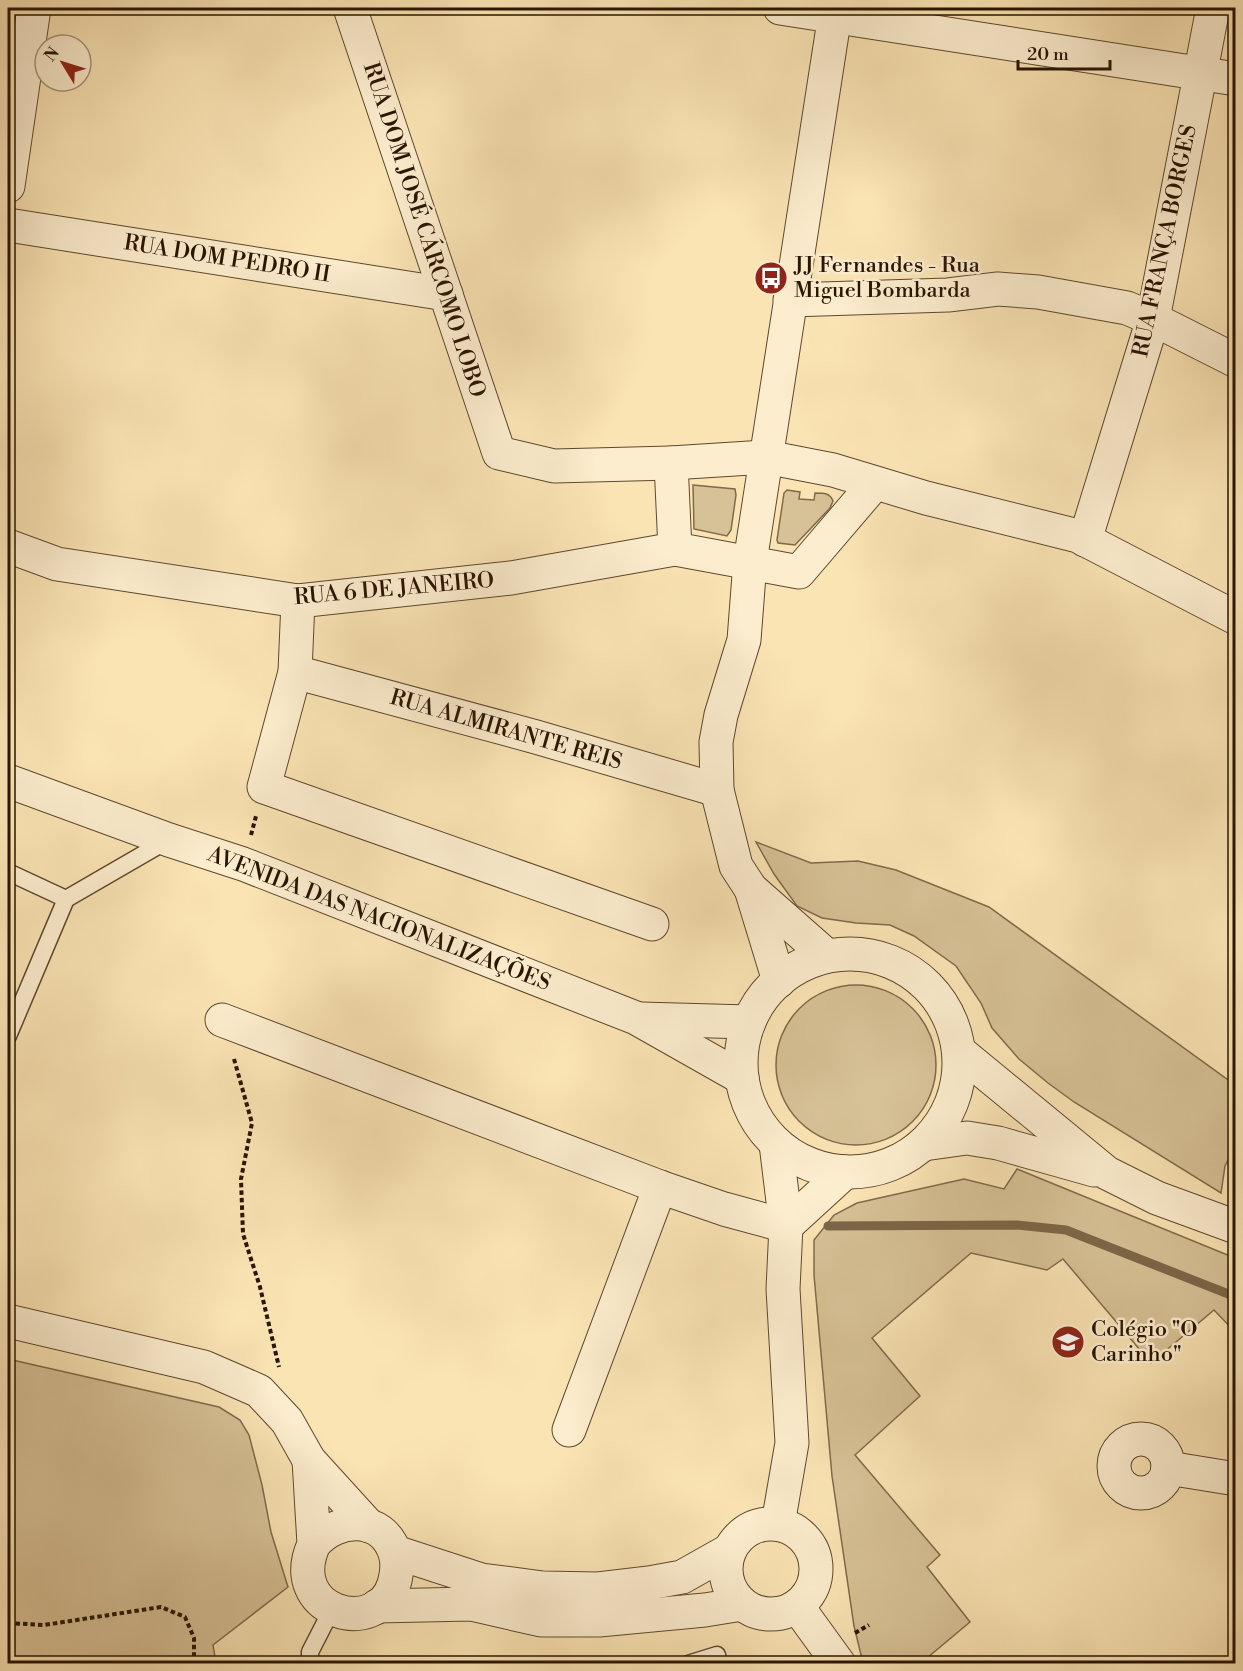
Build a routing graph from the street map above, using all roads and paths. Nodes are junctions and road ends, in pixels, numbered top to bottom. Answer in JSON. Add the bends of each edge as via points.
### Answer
{"nodes":[{"id":1,"x":34,"y":8,"type":"edge"},
{"id":2,"x":350,"y":8,"type":"edge"},
{"id":3,"x":780,"y":8,"type":"edge"},
{"id":4,"x":1213,"y":8,"type":"edge"},
{"id":5,"x":835,"y":12,"type":"edge"},
{"id":6,"x":1199,"y":74,"type":"junction"},
{"id":7,"x":1236,"y":79,"type":"edge"},
{"id":8,"x":8,"y":186,"type":"edge"},
{"id":9,"x":8,"y":225,"type":"edge"},
{"id":10,"x":446,"y":294,"type":"junction"},
{"id":11,"x":790,"y":300,"type":"junction"},
{"id":12,"x":1153,"y":319,"type":"junction"},
{"id":13,"x":1236,"y":361,"type":"edge"},
{"id":14,"x":766,"y":457,"type":"junction"},
{"id":15,"x":671,"y":463,"type":"junction"},
{"id":16,"x":875,"y":483,"type":"junction"},
{"id":17,"x":1085,"y":540,"type":"junction"},
{"id":18,"x":8,"y":546,"type":"edge"},
{"id":19,"x":675,"y":549,"type":"junction"},
{"id":20,"x":750,"y":562,"type":"junction"},
{"id":21,"x":298,"y":601,"type":"junction"},
{"id":22,"x":1236,"y":618,"type":"edge"},
{"id":23,"x":295,"y":672,"type":"junction"},
{"id":24,"x":8,"y":781,"type":"edge"},
{"id":25,"x":264,"y":787,"type":"junction"},
{"id":26,"x":717,"y":790,"type":"junction"},
{"id":27,"x":169,"y":840,"type":"junction"},
{"id":28,"x":243,"y":864,"type":"junction"},
{"id":29,"x":8,"y":872,"type":"edge"},
{"id":30,"x":751,"y":889,"type":"junction"},
{"id":31,"x":66,"y":899,"type":"junction"},
{"id":32,"x":652,"y":924,"type":"dead end"},
{"id":33,"x":827,"y":956,"type":"junction"},
{"id":34,"x":779,"y":981,"type":"junction"},
{"id":35,"x":636,"y":1018,"type":"junction"},
{"id":36,"x":222,"y":1020,"type":"joint"},
{"id":37,"x":749,"y":1022,"type":"junction"},
{"id":38,"x":8,"y":1036,"type":"edge"},
{"id":39,"x":961,"y":1053,"type":"junction"},
{"id":40,"x":742,"y":1078,"type":"junction"},
{"id":41,"x":776,"y":1144,"type":"junction"},
{"id":42,"x":924,"y":1144,"type":"junction"},
{"id":43,"x":845,"y":1172,"type":"junction"},
{"id":44,"x":1107,"y":1173,"type":"junction"},
{"id":45,"x":660,"y":1187,"type":"junction"},
{"id":46,"x":786,"y":1226,"type":"junction"},
{"id":47,"x":1236,"y":1227,"type":"edge"},
{"id":48,"x":8,"y":1321,"type":"edge"},
{"id":49,"x":279,"y":1369,"type":"dead end"},
{"id":50,"x":569,"y":1430,"type":"dead end"},
{"id":51,"x":309,"y":1461,"type":"junction"},
{"id":52,"x":1168,"y":1468,"type":"dead end"},
{"id":53,"x":1236,"y":1479,"type":"edge"},
{"id":54,"x":778,"y":1524,"type":"junction"},
{"id":55,"x":369,"y":1526,"type":"junction"},
{"id":56,"x":314,"y":1544,"type":"junction"},
{"id":57,"x":730,"y":1550,"type":"junction"},
{"id":58,"x":395,"y":1552,"type":"junction"},
{"id":59,"x":742,"y":1604,"type":"junction"},
{"id":60,"x":377,"y":1606,"type":"junction"},
{"id":61,"x":797,"y":1606,"type":"junction"},
{"id":62,"x":332,"y":1609,"type":"junction"},
{"id":63,"x":8,"y":1623,"type":"edge"},
{"id":64,"x":194,"y":1664,"type":"edge"},
{"id":65,"x":310,"y":1664,"type":"edge"},
{"id":66,"x":688,"y":1664,"type":"edge"},
{"id":67,"x":719,"y":1664,"type":"edge"},
{"id":68,"x":839,"y":1664,"type":"edge"}],
"edges":[{"from":1,"to":8,"type":"street"},
{"from":2,"to":10,"type":"street","name":"RUA DOM JOSÉ CÁRCOMO LOBO"},
{"from":3,"to":5,"type":"street"},
{"from":4,"to":6,"type":"street","name":"RUA FRANÇA BORGES"},
{"from":5,"to":6,"type":"street"},
{"from":5,"to":11,"type":"street"},
{"from":6,"to":7,"type":"street"},
{"from":6,"to":12,"type":"street","name":"RUA FRANÇA BORGES"},
{"from":9,"to":10,"type":"street","name":"RUA DOM PEDRO II"},
{"from":10,"to":15,"type":"street","name":"RUA DOM JOSÉ CÁRCOMO LOBO","via":[[499,453],[554,466]]},
{"from":11,"to":12,"type":"street","via":[[948,295],[998,289],[1038,292],[1127,309]]},
{"from":11,"to":14,"type":"street"},
{"from":12,"to":13,"type":"street"},
{"from":12,"to":17,"type":"street","name":"RUA FRANÇA BORGES"},
{"from":14,"to":15,"type":"street"},
{"from":14,"to":16,"type":"street"},
{"from":14,"to":20,"type":"street"},
{"from":15,"to":19,"type":"street"},
{"from":16,"to":17,"type":"street"},
{"from":16,"to":20,"type":"street","via":[[799,572]]},
{"from":17,"to":22,"type":"street"},
{"from":18,"to":21,"type":"street","name":"RUA 6 DE JANEIRO","via":[[57,564]]},
{"from":19,"to":20,"type":"street"},
{"from":19,"to":21,"type":"street","name":"RUA 6 DE JANEIRO","via":[[511,579]]},
{"from":20,"to":26,"type":"street","via":[[744,640],[716,742]]},
{"from":21,"to":23,"type":"street"},
{"from":23,"to":25,"type":"street"},
{"from":23,"to":26,"type":"street","name":"RUA ALMIRANTE REIS"},
{"from":24,"to":27,"type":"street","name":"AVENIDA DAS NACIONALIZAÇÕES"},
{"from":25,"to":28,"type":"path"},
{"from":25,"to":32,"type":"street"},
{"from":26,"to":30,"type":"street","via":[[736,866]]},
{"from":27,"to":28,"type":"street","name":"AVENIDA DAS NACIONALIZAÇÕES"},
{"from":27,"to":31,"type":"lane"},
{"from":28,"to":35,"type":"street","name":"AVENIDA DAS NACIONALIZAÇÕES"},
{"from":29,"to":31,"type":"lane"},
{"from":30,"to":33,"type":"street"},
{"from":30,"to":34,"type":"street"},
{"from":31,"to":38,"type":"lane"},
{"from":33,"to":34,"type":"street","via":[[801,965]]},
{"from":33,"to":39,"type":"street","via":[[861,954],[893,962],[922,979],[943,1005]]},
{"from":34,"to":37,"type":"street","via":[[761,999]]},
{"from":35,"to":37,"type":"street"},
{"from":35,"to":40,"type":"street","name":"AVENIDA DAS NACIONALIZAÇÕES"},
{"from":36,"to":45,"type":"street"},
{"from":36,"to":49,"type":"path","via":[[252,1123],[241,1179],[243,1234]]},
{"from":37,"to":40,"type":"street","via":[[742,1049]]},
{"from":39,"to":42,"type":"street","via":[[954,1097],[942,1123]]},
{"from":39,"to":44,"type":"street"},
{"from":40,"to":41,"type":"street","via":[[754,1114]]},
{"from":41,"to":43,"type":"street","via":[[808,1164]]},
{"from":41,"to":46,"type":"street"},
{"from":42,"to":43,"type":"street","via":[[882,1167]]},
{"from":42,"to":44,"type":"street","via":[[967,1138]]},
{"from":43,"to":46,"type":"street"},
{"from":44,"to":47,"type":"street","via":[[1157,1198]]},
{"from":45,"to":46,"type":"street"},
{"from":45,"to":50,"type":"street"},
{"from":46,"to":54,"type":"street","via":[[783,1289],[792,1443]]},
{"from":48,"to":51,"type":"street","via":[[204,1367],[259,1391],[287,1421]]},
{"from":51,"to":55,"type":"street"},
{"from":51,"to":56,"type":"street"},
{"from":52,"to":53,"type":"street"},
{"from":54,"to":57,"type":"street","via":[[750,1530]]},
{"from":54,"to":61,"type":"street","via":[[802,1536],[815,1559],[813,1585]]},
{"from":55,"to":56,"type":"street","via":[[338,1526],[322,1534]]},
{"from":55,"to":58,"type":"street","via":[[389,1541]]},
{"from":56,"to":62,"type":"street","via":[[308,1562],[309,1581],[313,1593]]},
{"from":57,"to":58,"type":"street","via":[[682,1577],[597,1588],[543,1588],[481,1580]]},
{"from":57,"to":59,"type":"street","via":[[727,1579]]},
{"from":58,"to":60,"type":"street","via":[[397,1576],[393,1588]]},
{"from":59,"to":60,"type":"street","via":[[599,1620],[541,1620],[471,1604]]},
{"from":59,"to":61,"type":"street","via":[[769,1614],[784,1613]]},
{"from":60,"to":62,"type":"street","via":[[347,1614]]},
{"from":61,"to":68,"type":"street"},
{"from":62,"to":65,"type":"lane","via":[[310,1652]]},
{"from":63,"to":64,"type":"path","via":[[44,1625],[161,1607],[185,1617],[194,1638]]},
{"from":66,"to":67,"type":"lane","via":[[717,1655]]}]}
